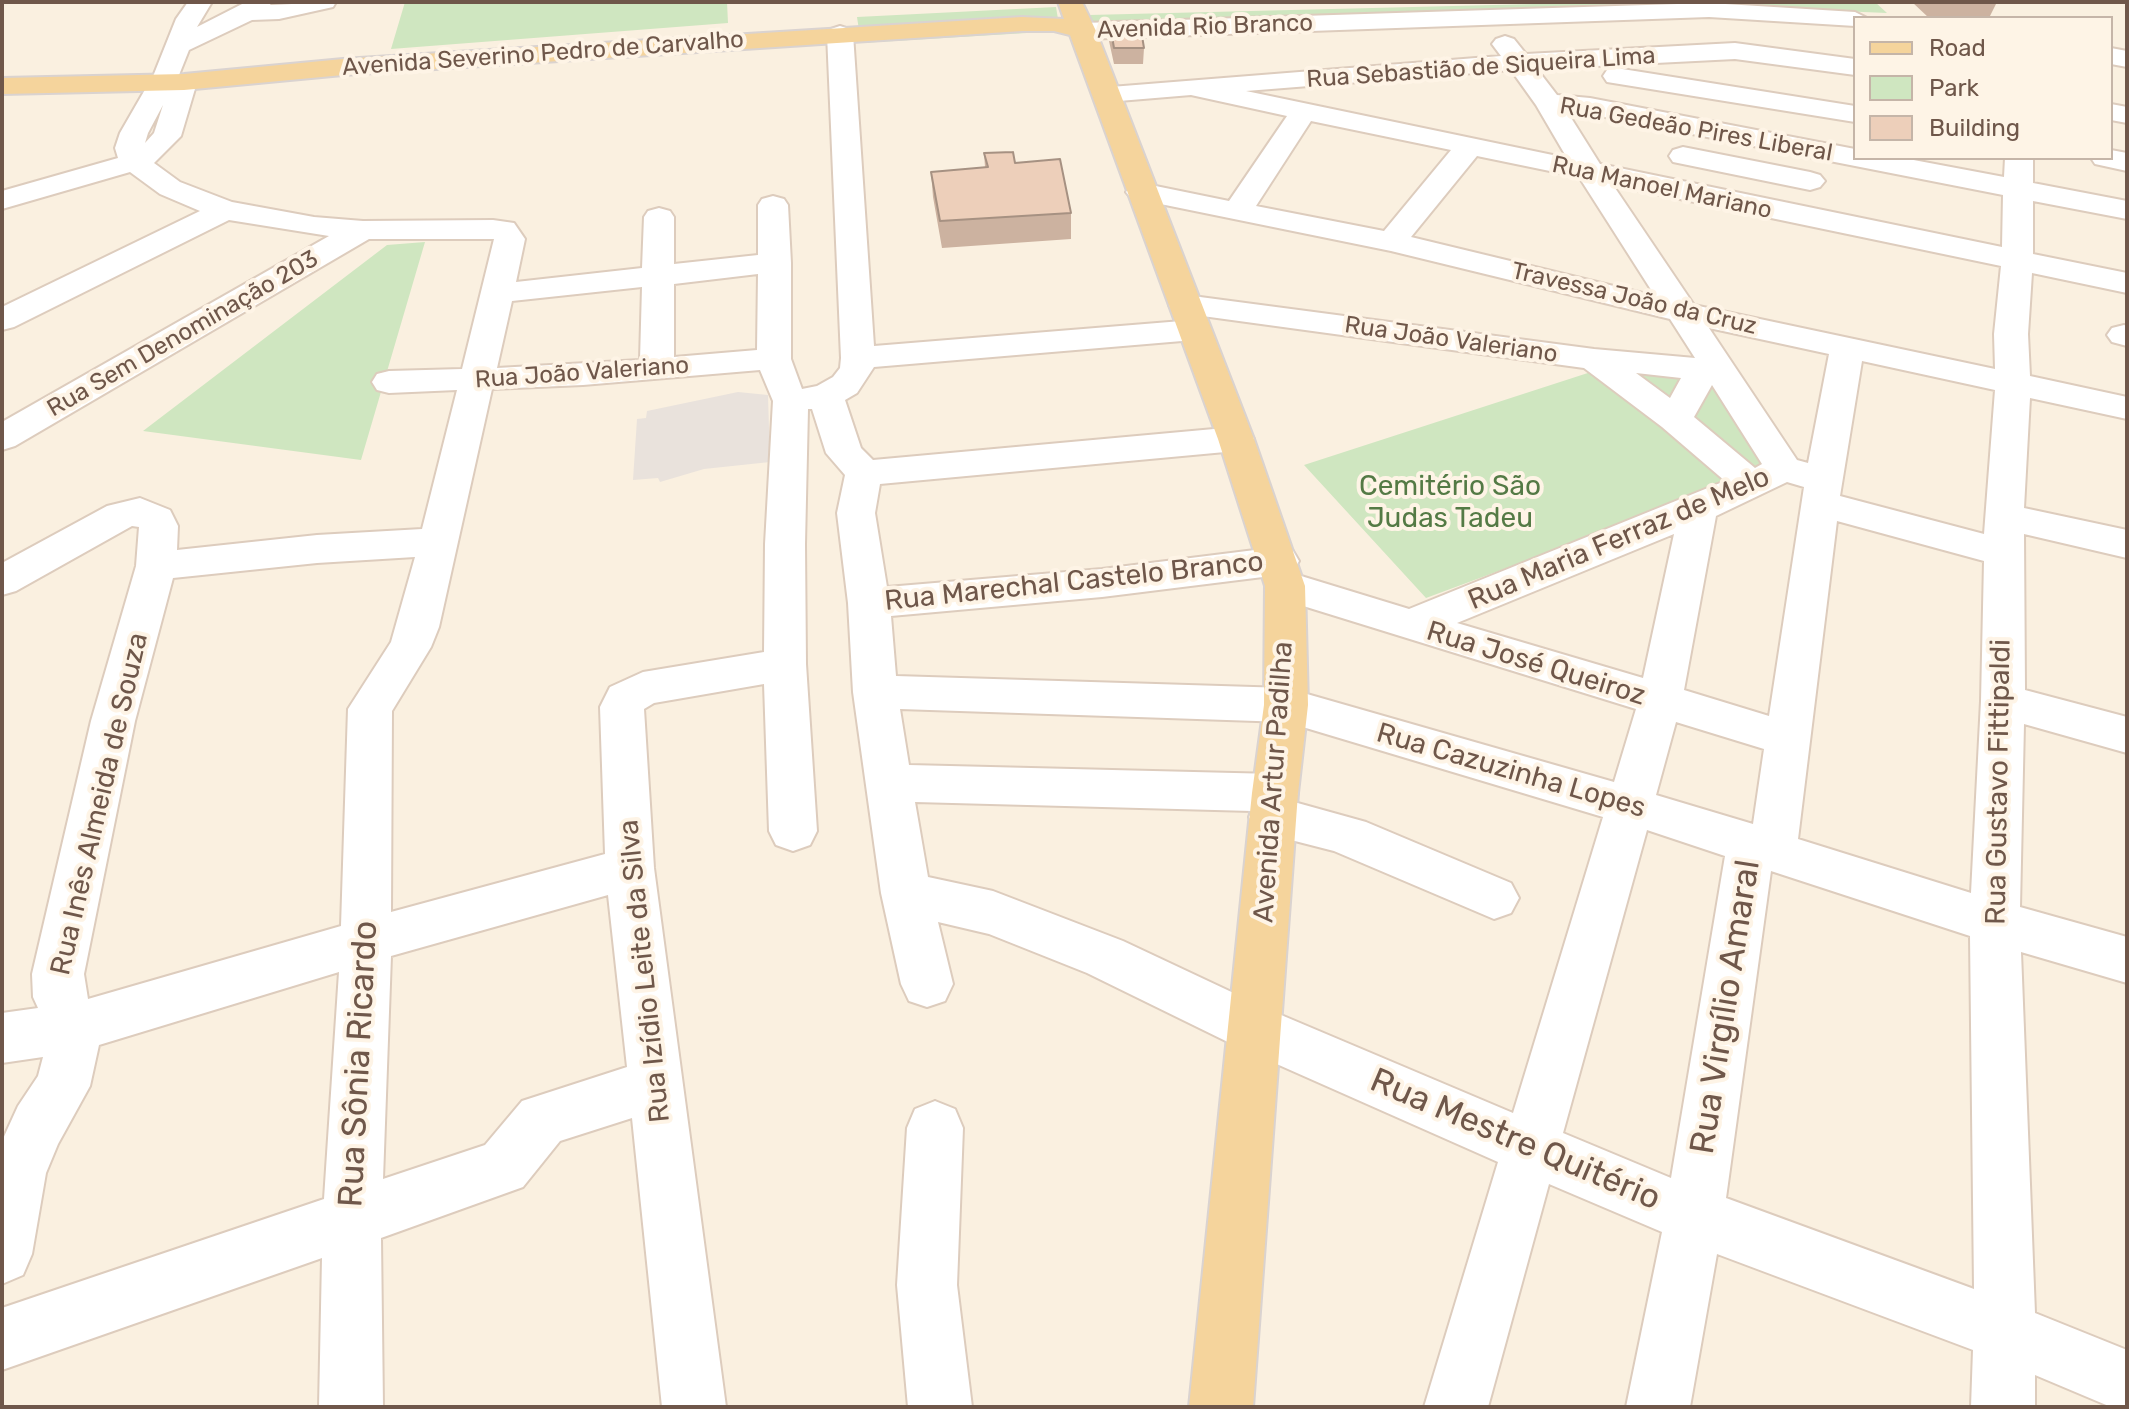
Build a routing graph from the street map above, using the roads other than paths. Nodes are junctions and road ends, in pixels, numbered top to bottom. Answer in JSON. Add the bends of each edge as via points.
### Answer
{"nodes":[{"id":1,"x":200,"y":2,"type":"edge"},
{"id":2,"x":324,"y":2,"type":"edge"},
{"id":3,"x":1458,"y":2,"type":"edge"},
{"id":4,"x":254,"y":8,"type":"edge"},
{"id":5,"x":1481,"y":10,"type":"edge"},
{"id":6,"x":1076,"y":14,"type":"edge"},
{"id":7,"x":1853,"y":19,"type":"edge"},
{"id":8,"x":830,"y":28,"type":"junction"},
{"id":9,"x":179,"y":45,"type":"junction"},
{"id":10,"x":1520,"y":64,"type":"junction"},
{"id":11,"x":1853,"y":67,"type":"edge"},
{"id":12,"x":2,"y":77,"type":"edge"},
{"id":13,"x":171,"y":80,"type":"junction"},
{"id":14,"x":2,"y":86,"type":"edge"},
{"id":15,"x":1197,"y":89,"type":"junction"},
{"id":16,"x":1107,"y":94,"type":"junction"},
{"id":17,"x":1549,"y":103,"type":"junction"},
{"id":18,"x":1303,"y":113,"type":"junction"},
{"id":19,"x":1853,"y":114,"type":"edge"},
{"id":20,"x":1468,"y":148,"type":"junction"},
{"id":21,"x":1683,"y":156,"type":"dead end"},
{"id":22,"x":134,"y":162,"type":"junction"},
{"id":23,"x":1591,"y":173,"type":"junction"},
{"id":24,"x":2019,"y":174,"type":"edge"},
{"id":25,"x":1844,"y":188,"type":"dead end"},
{"id":26,"x":1141,"y":192,"type":"junction"},
{"id":27,"x":2,"y":200,"type":"edge"},
{"id":28,"x":773,"y":205,"type":"dead end"},
{"id":29,"x":225,"y":210,"type":"junction"},
{"id":30,"x":1238,"y":210,"type":"junction"},
{"id":31,"x":2127,"y":210,"type":"edge"},
{"id":32,"x":659,"y":217,"type":"dead end"},
{"id":33,"x":363,"y":230,"type":"junction"},
{"id":34,"x":1391,"y":242,"type":"junction"},
{"id":35,"x":2017,"y":261,"type":"junction"},
{"id":36,"x":775,"y":263,"type":"junction"},
{"id":37,"x":659,"y":276,"type":"junction"},
{"id":38,"x":2127,"y":283,"type":"edge"},
{"id":39,"x":500,"y":293,"type":"junction"},
{"id":40,"x":1680,"y":312,"type":"junction"},
{"id":41,"x":1190,"y":317,"type":"junction"},
{"id":42,"x":2,"y":320,"type":"edge"},
{"id":43,"x":1847,"y":347,"type":"junction"},
{"id":44,"x":858,"y":358,"type":"junction"},
{"id":45,"x":774,"y":359,"type":"junction"},
{"id":46,"x":1594,"y":359,"type":"junction"},
{"id":47,"x":657,"y":369,"type":"junction"},
{"id":48,"x":1711,"y":370,"type":"junction"},
{"id":49,"x":478,"y":381,"type":"junction"},
{"id":50,"x":389,"y":382,"type":"dead end"},
{"id":51,"x":2013,"y":382,"type":"junction"},
{"id":52,"x":809,"y":398,"type":"junction"},
{"id":53,"x":2127,"y":408,"type":"edge"},
{"id":54,"x":1675,"y":419,"type":"junction"},
{"id":55,"x":2,"y":438,"type":"edge"},
{"id":56,"x":1236,"y":439,"type":"junction"},
{"id":57,"x":864,"y":473,"type":"junction"},
{"id":58,"x":1768,"y":476,"type":"junction"},
{"id":59,"x":1822,"y":492,"type":"junction"},
{"id":60,"x":1698,"y":509,"type":"junction"},
{"id":61,"x":2004,"y":535,"type":"junction"},
{"id":62,"x":439,"y":542,"type":"junction"},
{"id":63,"x":2127,"y":544,"type":"edge"},
{"id":64,"x":156,"y":566,"type":"junction"},
{"id":65,"x":1282,"y":574,"type":"junction"},
{"id":66,"x":2,"y":581,"type":"edge"},
{"id":67,"x":869,"y":603,"type":"junction"},
{"id":68,"x":1410,"y":625,"type":"junction"},
{"id":69,"x":785,"y":664,"type":"junction"},
{"id":70,"x":875,"y":692,"type":"junction"},
{"id":71,"x":2003,"y":701,"type":"junction"},
{"id":72,"x":1660,"y":702,"type":"junction"},
{"id":73,"x":1286,"y":705,"type":"junction"},
{"id":74,"x":2127,"y":735,"type":"edge"},
{"id":75,"x":1788,"y":739,"type":"junction"},
{"id":76,"x":889,"y":783,"type":"junction"},
{"id":77,"x":1274,"y":805,"type":"junction"},
{"id":78,"x":1631,"y":806,"type":"junction"},
{"id":79,"x":793,"y":831,"type":"dead end"},
{"id":80,"x":1762,"y":847,"type":"junction"},
{"id":81,"x":630,"y":868,"type":"junction"},
{"id":82,"x":906,"y":893,"type":"junction"},
{"id":83,"x":1494,"y":898,"type":"dead end"},
{"id":84,"x":1995,"y":922,"type":"junction"},
{"id":85,"x":366,"y":941,"type":"junction"},
{"id":86,"x":2127,"y":960,"type":"edge"},
{"id":87,"x":927,"y":984,"type":"dead end"},
{"id":88,"x":76,"y":1027,"type":"junction"},
{"id":89,"x":1255,"y":1029,"type":"junction"},
{"id":90,"x":2,"y":1038,"type":"edge"},
{"id":91,"x":657,"y":1084,"type":"junction"},
{"id":92,"x":935,"y":1128,"type":"dead end"},
{"id":93,"x":1531,"y":1148,"type":"junction"},
{"id":94,"x":1694,"y":1216,"type":"junction"},
{"id":95,"x":352,"y":1221,"type":"junction"},
{"id":96,"x":2,"y":1254,"type":"edge"},
{"id":97,"x":2005,"y":1331,"type":"junction"},
{"id":98,"x":2,"y":1339,"type":"edge"},
{"id":99,"x":2127,"y":1382,"type":"edge"},
{"id":100,"x":351,"y":1407,"type":"edge"},
{"id":101,"x":694,"y":1407,"type":"edge"},
{"id":102,"x":940,"y":1407,"type":"edge"},
{"id":103,"x":1221,"y":1407,"type":"edge"},
{"id":104,"x":1456,"y":1407,"type":"edge"},
{"id":105,"x":1658,"y":1407,"type":"edge"},
{"id":106,"x":2003,"y":1407,"type":"edge"}],
"edges":[{"from":1,"to":9,"type":"street"},
{"from":2,"to":4,"type":"street","via":[[279,12]]},
{"from":3,"to":6,"type":"street","name":"Avenida Rio Branco"},
{"from":4,"to":9,"type":"street"},
{"from":5,"to":6,"type":"street","name":"Avenida Rio Branco"},
{"from":5,"to":7,"type":"street","name":"Avenida Rio Branco","via":[[1741,10]]},
{"from":5,"to":10,"type":"street"},
{"from":6,"to":8,"type":"main road","name":"Avenida Severino Pedro de Carvalho","via":[[1060,25]]},
{"from":6,"to":16,"type":"main road","name":"Avenida Artur Padilha"},
{"from":8,"to":13,"type":"main road","name":"Avenida Severino Pedro de Carvalho"},
{"from":8,"to":44,"type":"street"},
{"from":9,"to":13,"type":"street"},
{"from":10,"to":11,"type":"street","name":"Rua Sebastião de Siqueira Lima","via":[[1735,51]]},
{"from":10,"to":15,"type":"street","name":"Rua Sebastião de Siqueira Lima"},
{"from":10,"to":17,"type":"street"},
{"from":10,"to":19,"type":"street"},
{"from":12,"to":13,"type":"main road","name":"Avenida Severino Pedro de Carvalho"},
{"from":13,"to":14,"type":"main road","name":"Avenida Severino Pedro de Carvalho"},
{"from":13,"to":22,"type":"street","via":[[134,133],[129,148]]},
{"from":15,"to":16,"type":"street","name":"Rua Sebastião de Siqueira Lima"},
{"from":15,"to":18,"type":"street","name":"Rua Manoel Mariano"},
{"from":16,"to":26,"type":"main road","name":"Avenida Artur Padilha"},
{"from":17,"to":23,"type":"street"},
{"from":17,"to":24,"type":"street","name":"Rua Gedeão Pires Liberal","via":[[1590,106],[1883,179]]},
{"from":18,"to":20,"type":"street","name":"Rua Manoel Mariano"},
{"from":18,"to":30,"type":"street"},
{"from":20,"to":23,"type":"street","name":"Rua Manoel Mariano"},
{"from":20,"to":34,"type":"street"},
{"from":21,"to":25,"type":"street"},
{"from":22,"to":27,"type":"street"},
{"from":22,"to":29,"type":"street","via":[[170,188]]},
{"from":23,"to":35,"type":"street","name":"Rua Manoel Mariano"},
{"from":23,"to":40,"type":"street"},
{"from":24,"to":31,"type":"street","name":"Rua Gedeão Pires Liberal"},
{"from":24,"to":35,"type":"street","name":"Rua Gustavo Fittipaldi"},
{"from":26,"to":30,"type":"street","name":"Travessa João da Cruz"},
{"from":26,"to":41,"type":"main road","name":"Avenida Artur Padilha"},
{"from":28,"to":36,"type":"street"},
{"from":29,"to":33,"type":"street"},
{"from":29,"to":42,"type":"street"},
{"from":30,"to":34,"type":"street","name":"Travessa João da Cruz"},
{"from":32,"to":37,"type":"street"},
{"from":33,"to":39,"type":"street","via":[[503,230],[510,239]]},
{"from":33,"to":55,"type":"street","name":"Rua Sem Denominação 203"},
{"from":34,"to":40,"type":"street","name":"Travessa João da Cruz"},
{"from":35,"to":38,"type":"street","name":"Rua Manoel Mariano"},
{"from":35,"to":51,"type":"street","name":"Rua Gustavo Fittipaldi"},
{"from":36,"to":37,"type":"street"},
{"from":36,"to":45,"type":"street"},
{"from":37,"to":39,"type":"street"},
{"from":37,"to":47,"type":"street"},
{"from":39,"to":49,"type":"street"},
{"from":40,"to":43,"type":"street","name":"Travessa João da Cruz"},
{"from":40,"to":48,"type":"street"},
{"from":41,"to":44,"type":"street","name":"Rua João Valeriano"},
{"from":41,"to":46,"type":"street","name":"Rua João Valeriano"},
{"from":41,"to":56,"type":"main road","name":"Avenida Artur Padilha"},
{"from":43,"to":51,"type":"street","name":"Travessa João da Cruz"},
{"from":43,"to":59,"type":"street","name":"Rua Virgílio Amaral"},
{"from":44,"to":52,"type":"street","via":[[853,377]]},
{"from":45,"to":47,"type":"street","name":"Rua João Valeriano"},
{"from":45,"to":52,"type":"street","via":[[779,378]]},
{"from":46,"to":48,"type":"street","name":"Rua João Valeriano"},
{"from":46,"to":54,"type":"street"},
{"from":47,"to":49,"type":"street","name":"Rua João Valeriano"},
{"from":48,"to":54,"type":"street"},
{"from":48,"to":58,"type":"street"},
{"from":49,"to":50,"type":"street","name":"Rua João Valeriano"},
{"from":49,"to":62,"type":"street"},
{"from":51,"to":53,"type":"street","name":"Travessa João da Cruz"},
{"from":51,"to":61,"type":"street","name":"Rua Gustavo Fittipaldi"},
{"from":52,"to":57,"type":"street","via":[[844,453]]},
{"from":52,"to":69,"type":"street","via":[[785,544]]},
{"from":54,"to":58,"type":"street"},
{"from":56,"to":57,"type":"street"},
{"from":56,"to":65,"type":"main road","name":"Avenida Artur Padilha"},
{"from":57,"to":67,"type":"street","via":[[856,513]]},
{"from":58,"to":59,"type":"street"},
{"from":58,"to":60,"type":"street","name":"Rua Maria Ferraz de Melo"},
{"from":59,"to":61,"type":"street"},
{"from":59,"to":75,"type":"street","name":"Rua Virgílio Amaral"},
{"from":60,"to":68,"type":"street","name":"Rua Maria Ferraz de Melo"},
{"from":60,"to":72,"type":"street"},
{"from":61,"to":63,"type":"street"},
{"from":61,"to":71,"type":"street","name":"Rua Gustavo Fittipaldi"},
{"from":62,"to":64,"type":"street"},
{"from":62,"to":85,"type":"street","name":"Rua Sônia Ricardo","via":[[414,637],[376,696],[369,720]]},
{"from":64,"to":66,"type":"street","name":"Rua Inês Almeida de Souza","via":[[159,526],[140,511],[121,515]]},
{"from":64,"to":88,"type":"street","name":"Rua Inês Almeida de Souza","via":[[113,721],[58,974],[59,997]]},
{"from":65,"to":67,"type":"street","name":"Rua Marechal Castelo Branco"},
{"from":65,"to":68,"type":"street","name":"Rua José Queiroz"},
{"from":65,"to":73,"type":"main road","name":"Avenida Artur Padilha"},
{"from":67,"to":70,"type":"street"},
{"from":68,"to":72,"type":"street","name":"Rua José Queiroz"},
{"from":69,"to":79,"type":"street"},
{"from":69,"to":81,"type":"street","name":"Rua Izídio Leite da Silva","via":[[643,688],[626,699],[622,707]]},
{"from":70,"to":73,"type":"street","name":"Rua Cazuzinha Lopes"},
{"from":70,"to":76,"type":"street"},
{"from":71,"to":74,"type":"street"},
{"from":71,"to":84,"type":"street","name":"Rua Gustavo Fittipaldi"},
{"from":72,"to":75,"type":"street","name":"Rua José Queiroz"},
{"from":72,"to":78,"type":"street"},
{"from":73,"to":77,"type":"main road","name":"Avenida Artur Padilha"},
{"from":73,"to":78,"type":"street","name":"Rua Cazuzinha Lopes"},
{"from":75,"to":80,"type":"street","name":"Rua Virgílio Amaral"},
{"from":76,"to":77,"type":"street"},
{"from":76,"to":82,"type":"street"},
{"from":77,"to":83,"type":"street"},
{"from":77,"to":89,"type":"main road","name":"Avenida Artur Padilha"},
{"from":78,"to":80,"type":"street","name":"Rua Cazuzinha Lopes"},
{"from":78,"to":93,"type":"street"},
{"from":80,"to":84,"type":"street","name":"Rua Cazuzinha Lopes"},
{"from":80,"to":94,"type":"street","name":"Rua Virgílio Amaral"},
{"from":81,"to":85,"type":"street"},
{"from":81,"to":91,"type":"street","name":"Rua Izídio Leite da Silva"},
{"from":82,"to":87,"type":"street"},
{"from":82,"to":89,"type":"street","name":"Rua Mestre Quitério","via":[[1007,918],[1105,957]]},
{"from":84,"to":86,"type":"street","name":"Rua Cazuzinha Lopes"},
{"from":84,"to":97,"type":"street","name":"Rua Gustavo Fittipaldi"},
{"from":85,"to":88,"type":"street"},
{"from":85,"to":95,"type":"street","name":"Rua Sônia Ricardo"},
{"from":88,"to":90,"type":"street"},
{"from":88,"to":96,"type":"street","via":[[63,1086],[17,1173]]},
{"from":89,"to":93,"type":"street","name":"Rua Mestre Quitério"},
{"from":89,"to":103,"type":"main road","name":"Avenida Artur Padilha"},
{"from":91,"to":95,"type":"street","via":[[542,1120],[503,1167]]},
{"from":91,"to":101,"type":"street","name":"Rua Izídio Leite da Silva"},
{"from":92,"to":102,"type":"street","via":[[927,1285]]},
{"from":93,"to":94,"type":"street","name":"Rua Mestre Quitério"},
{"from":93,"to":104,"type":"street"},
{"from":94,"to":97,"type":"street","name":"Rua Mestre Quitério"},
{"from":94,"to":105,"type":"street","name":"Rua Virgílio Amaral"},
{"from":95,"to":98,"type":"street"},
{"from":95,"to":100,"type":"street","name":"Rua Sônia Ricardo"},
{"from":97,"to":99,"type":"street","name":"Rua Mestre Quitério"},
{"from":97,"to":106,"type":"street","name":"Rua Gustavo Fittipaldi"}]}
